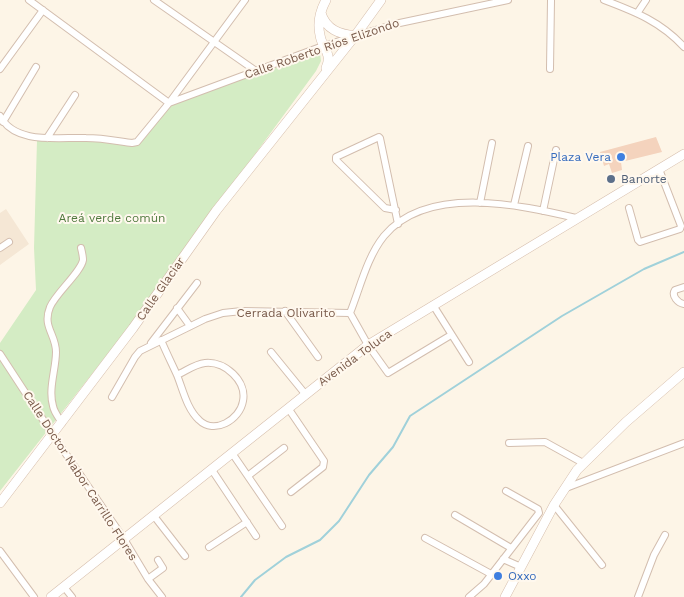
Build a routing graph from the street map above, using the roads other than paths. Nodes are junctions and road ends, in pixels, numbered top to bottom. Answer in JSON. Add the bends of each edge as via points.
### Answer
{"nodes":[{"id":1,"x":29,"y":0,"type":"edge"},
{"id":2,"x":154,"y":0,"type":"edge"},
{"id":3,"x":245,"y":0,"type":"edge"},
{"id":4,"x":326,"y":0,"type":"edge"},
{"id":5,"x":381,"y":0,"type":"edge"},
{"id":6,"x":508,"y":0,"type":"edge"},
{"id":7,"x":551,"y":0,"type":"edge"},
{"id":8,"x":604,"y":0,"type":"edge"},
{"id":9,"x":646,"y":0,"type":"edge"},
{"id":10,"x":43,"y":10,"type":"junction"},
{"id":11,"x":320,"y":10,"type":"junction"},
{"id":12,"x":638,"y":12,"type":"junction"},
{"id":13,"x":355,"y":36,"type":"junction"},
{"id":14,"x":215,"y":42,"type":"junction"},
{"id":15,"x":324,"y":46,"type":"junction"},
{"id":16,"x":684,"y":48,"type":"edge"},
{"id":17,"x":36,"y":67,"type":"dead end"},
{"id":18,"x":0,"y":69,"type":"edge"},
{"id":19,"x":550,"y":69,"type":"dead end"},
{"id":20,"x":256,"y":71,"type":"junction"},
{"id":21,"x":322,"y":76,"type":"junction"},
{"id":22,"x":75,"y":95,"type":"dead end"},
{"id":23,"x":169,"y":103,"type":"junction"},
{"id":24,"x":2,"y":119,"type":"edge"},
{"id":25,"x":46,"y":138,"type":"junction"},
{"id":26,"x":492,"y":143,"type":"dead end"},
{"id":27,"x":528,"y":146,"type":"dead end"},
{"id":28,"x":556,"y":150,"type":"dead end"},
{"id":29,"x":684,"y":154,"type":"edge"},
{"id":30,"x":659,"y":169,"type":"junction"},
{"id":31,"x":480,"y":203,"type":"junction"},
{"id":32,"x":514,"y":205,"type":"junction"},
{"id":33,"x":628,"y":208,"type":"dead end"},
{"id":34,"x":396,"y":210,"type":"junction"},
{"id":35,"x":543,"y":211,"type":"junction"},
{"id":36,"x":576,"y":218,"type":"junction"},
{"id":37,"x":398,"y":224,"type":"junction"},
{"id":38,"x":9,"y":242,"type":"dead end"},
{"id":39,"x":0,"y":248,"type":"edge"},
{"id":40,"x":81,"y":248,"type":"dead end"},
{"id":41,"x":197,"y":283,"type":"dead end"},
{"id":42,"x":684,"y":287,"type":"edge"},
{"id":43,"x":684,"y":304,"type":"edge"},
{"id":44,"x":433,"y":305,"type":"junction"},
{"id":45,"x":177,"y":308,"type":"junction"},
{"id":46,"x":285,"y":311,"type":"junction"},
{"id":47,"x":350,"y":313,"type":"junction"},
{"id":48,"x":190,"y":326,"type":"junction"},
{"id":49,"x":451,"y":335,"type":"junction"},
{"id":50,"x":161,"y":340,"type":"junction"},
{"id":51,"x":368,"y":345,"type":"junction"},
{"id":52,"x":149,"y":346,"type":"junction"},
{"id":53,"x":271,"y":352,"type":"dead end"},
{"id":54,"x":0,"y":354,"type":"edge"},
{"id":55,"x":318,"y":357,"type":"dead end"},
{"id":56,"x":469,"y":362,"type":"dead end"},
{"id":57,"x":684,"y":372,"type":"edge"},
{"id":58,"x":177,"y":375,"type":"junction"},
{"id":59,"x":306,"y":395,"type":"junction"},
{"id":60,"x":112,"y":397,"type":"dead end"},
{"id":61,"x":288,"y":408,"type":"junction"},
{"id":62,"x":62,"y":423,"type":"junction"},
{"id":63,"x":53,"y":435,"type":"junction"},
{"id":64,"x":509,"y":443,"type":"dead end"},
{"id":65,"x":684,"y":443,"type":"edge"},
{"id":66,"x":284,"y":448,"type":"dead end"},
{"id":67,"x":232,"y":453,"type":"junction"},
{"id":68,"x":583,"y":464,"type":"junction"},
{"id":69,"x":212,"y":470,"type":"junction"},
{"id":70,"x":249,"y":476,"type":"junction"},
{"id":71,"x":564,"y":489,"type":"junction"},
{"id":72,"x":506,"y":491,"type":"dead end"},
{"id":73,"x":291,"y":492,"type":"dead end"},
{"id":74,"x":0,"y":503,"type":"edge"},
{"id":75,"x":554,"y":505,"type":"junction"},
{"id":76,"x":154,"y":516,"type":"junction"},
{"id":77,"x":455,"y":516,"type":"dead end"},
{"id":78,"x":246,"y":522,"type":"junction"},
{"id":79,"x":282,"y":526,"type":"dead end"},
{"id":80,"x":665,"y":535,"type":"dead end"},
{"id":81,"x":256,"y":536,"type":"dead end"},
{"id":82,"x":425,"y":538,"type":"dead end"},
{"id":83,"x":124,"y":539,"type":"junction"},
{"id":84,"x":208,"y":547,"type":"dead end"},
{"id":85,"x":511,"y":548,"type":"junction"},
{"id":86,"x":0,"y":551,"type":"edge"},
{"id":87,"x":185,"y":556,"type":"dead end"},
{"id":88,"x":503,"y":559,"type":"junction"},
{"id":89,"x":158,"y":560,"type":"dead end"},
{"id":90,"x":602,"y":565,"type":"dead end"},
{"id":91,"x":521,"y":567,"type":"junction"},
{"id":92,"x":491,"y":574,"type":"junction"},
{"id":93,"x":148,"y":579,"type":"junction"},
{"id":94,"x":64,"y":587,"type":"junction"},
{"id":95,"x":34,"y":597,"type":"edge"},
{"id":96,"x":51,"y":597,"type":"edge"},
{"id":97,"x":72,"y":597,"type":"edge"},
{"id":98,"x":162,"y":597,"type":"edge"},
{"id":99,"x":469,"y":597,"type":"edge"},
{"id":100,"x":505,"y":597,"type":"edge"},
{"id":101,"x":638,"y":597,"type":"edge"}],
"edges":[{"from":1,"to":10,"type":"street"},
{"from":2,"to":14,"type":"street"},
{"from":3,"to":14,"type":"street"},
{"from":4,"to":11,"type":"street"},
{"from":5,"to":13,"type":"street","name":"Calle Glaciar"},
{"from":6,"to":13,"type":"street","name":"Calle Roberto Ríos Elizondo","via":[[395,24]]},
{"from":7,"to":19,"type":"street"},
{"from":8,"to":12,"type":"street"},
{"from":9,"to":12,"type":"street"},
{"from":10,"to":18,"type":"street"},
{"from":10,"to":23,"type":"street"},
{"from":11,"to":13,"type":"street","via":[[331,29]]},
{"from":11,"to":15,"type":"street","name":"Calle Glaciar","via":[[319,34]]},
{"from":12,"to":16,"type":"street","via":[[658,24]]},
{"from":13,"to":15,"type":"street","name":"Calle Roberto Ríos Elizondo"},
{"from":13,"to":21,"type":"street","name":"Calle Glaciar"},
{"from":14,"to":20,"type":"street"},
{"from":14,"to":23,"type":"street"},
{"from":15,"to":20,"type":"street","name":"Calle Roberto Ríos Elizondo"},
{"from":15,"to":21,"type":"street","name":"Calle Glaciar","via":[[330,61]]},
{"from":17,"to":24,"type":"street"},
{"from":20,"to":23,"type":"street","name":"Calle Roberto Ríos Elizondo"},
{"from":21,"to":62,"type":"street","name":"Calle Glaciar","via":[[216,211]]},
{"from":22,"to":25,"type":"street"},
{"from":23,"to":25,"type":"street","via":[[137,142]]},
{"from":24,"to":25,"type":"street","via":[[25,134]]},
{"from":26,"to":31,"type":"street"},
{"from":27,"to":32,"type":"street"},
{"from":28,"to":35,"type":"street"},
{"from":29,"to":30,"type":"street","name":"Avenida Toluca"},
{"from":30,"to":33,"type":"street","via":[[680,229],[640,242]]},
{"from":30,"to":36,"type":"street","name":"Avenida Toluca"},
{"from":31,"to":32,"type":"street"},
{"from":31,"to":37,"type":"street","via":[[429,208]]},
{"from":32,"to":35,"type":"street"},
{"from":34,"to":34,"type":"street","via":[[385,208],[336,160],[336,156],[378,137]]},
{"from":34,"to":37,"type":"street"},
{"from":35,"to":36,"type":"street"},
{"from":36,"to":44,"type":"street","name":"Avenida Toluca"},
{"from":37,"to":47,"type":"street","via":[[384,236],[373,253]]},
{"from":38,"to":39,"type":"street"},
{"from":40,"to":62,"type":"street","via":[[83,261],[58,293],[47,317],[47,327],[56,350],[52,406]]},
{"from":41,"to":45,"type":"street"},
{"from":42,"to":43,"type":"street","via":[[673,293]]},
{"from":44,"to":49,"type":"street"},
{"from":44,"to":51,"type":"street","name":"Avenida Toluca"},
{"from":45,"to":48,"type":"street"},
{"from":45,"to":52,"type":"street"},
{"from":46,"to":47,"type":"street","name":"Cerrada Olivarito"},
{"from":46,"to":48,"type":"street","name":"Cerrada Olivarito","via":[[223,313]]},
{"from":46,"to":55,"type":"street"},
{"from":47,"to":51,"type":"street"},
{"from":48,"to":50,"type":"street","name":"Cerrada Olivarito"},
{"from":49,"to":51,"type":"street","via":[[388,373]]},
{"from":49,"to":56,"type":"street"},
{"from":50,"to":52,"type":"street","name":"Cerrada Olivarito"},
{"from":50,"to":58,"type":"street"},
{"from":51,"to":59,"type":"street","name":"Avenida Toluca"},
{"from":52,"to":60,"type":"street","name":"Cerrada Olivarito","via":[[135,357]]},
{"from":53,"to":59,"type":"street"},
{"from":54,"to":63,"type":"street","name":"Calle Doctor Nabor Carrillo Flores"},
{"from":57,"to":68,"type":"street"},
{"from":58,"to":58,"type":"street","via":[[190,408],[203,424],[221,426],[238,412],[243,402],[243,391],[228,370],[206,363]]},
{"from":59,"to":61,"type":"street","name":"Avenida Toluca"},
{"from":61,"to":67,"type":"street","name":"Avenida Toluca"},
{"from":61,"to":73,"type":"street","via":[[324,461],[323,466]]},
{"from":62,"to":63,"type":"street","name":"Calle Glaciar"},
{"from":63,"to":74,"type":"street","name":"Calle Glaciar"},
{"from":63,"to":83,"type":"street","name":"Calle Doctor Nabor Carrillo Flores"},
{"from":64,"to":68,"type":"street","via":[[545,442]]},
{"from":65,"to":71,"type":"street"},
{"from":66,"to":70,"type":"street"},
{"from":67,"to":69,"type":"street","name":"Avenida Toluca"},
{"from":67,"to":70,"type":"street"},
{"from":68,"to":71,"type":"street"},
{"from":69,"to":76,"type":"street","name":"Avenida Toluca"},
{"from":69,"to":78,"type":"street"},
{"from":70,"to":79,"type":"street"},
{"from":71,"to":75,"type":"street"},
{"from":72,"to":85,"type":"street","via":[[539,511]]},
{"from":75,"to":90,"type":"street"},
{"from":75,"to":91,"type":"street"},
{"from":76,"to":83,"type":"street","name":"Avenida Toluca"},
{"from":76,"to":87,"type":"street"},
{"from":77,"to":85,"type":"street"},
{"from":78,"to":81,"type":"street"},
{"from":78,"to":84,"type":"street"},
{"from":80,"to":101,"type":"street"},
{"from":82,"to":92,"type":"street"},
{"from":83,"to":93,"type":"street","name":"Calle Doctor Nabor Carrillo Flores"},
{"from":83,"to":94,"type":"street","name":"Avenida Toluca"},
{"from":85,"to":88,"type":"street"},
{"from":86,"to":95,"type":"street"},
{"from":88,"to":91,"type":"street"},
{"from":88,"to":92,"type":"street"},
{"from":89,"to":93,"type":"street","via":[[163,567]]},
{"from":91,"to":100,"type":"street"},
{"from":92,"to":99,"type":"street"},
{"from":93,"to":98,"type":"street","name":"Calle Doctor Nabor Carrillo Flores"},
{"from":94,"to":96,"type":"street","name":"Avenida Toluca"},
{"from":94,"to":97,"type":"street"}]}
